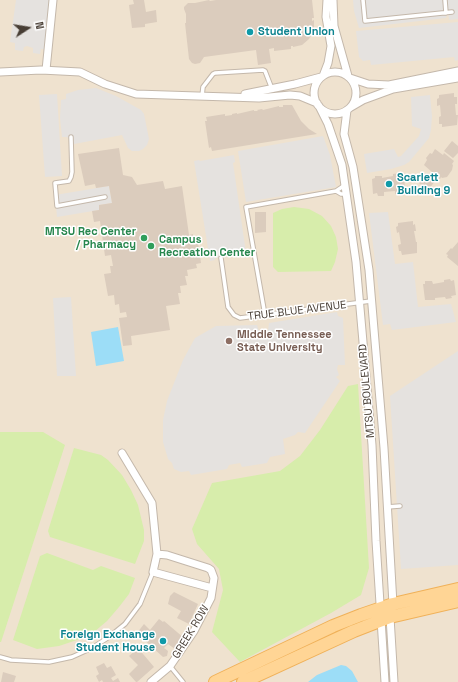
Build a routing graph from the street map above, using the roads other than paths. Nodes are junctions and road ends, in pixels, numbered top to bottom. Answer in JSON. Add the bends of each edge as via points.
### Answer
{"nodes":[{"id":1,"x":53,"y":0,"type":"edge"},
{"id":2,"x":327,"y":0,"type":"edge"},
{"id":3,"x":333,"y":0,"type":"edge"},
{"id":4,"x":363,"y":0,"type":"edge"},
{"id":5,"x":445,"y":0,"type":"edge"},
{"id":6,"x":452,"y":12,"type":"dead end"},
{"id":7,"x":446,"y":13,"type":"junction"},
{"id":8,"x":46,"y":70,"type":"junction"},
{"id":9,"x":458,"y":71,"type":"edge"},
{"id":10,"x":0,"y":72,"type":"edge"},
{"id":11,"x":322,"y":76,"type":"junction"},
{"id":12,"x":349,"y":77,"type":"junction"},
{"id":13,"x":458,"y":78,"type":"edge"},
{"id":14,"x":272,"y":89,"type":"junction"},
{"id":15,"x":202,"y":96,"type":"junction"},
{"id":16,"x":233,"y":96,"type":"junction"},
{"id":17,"x":318,"y":105,"type":"junction"},
{"id":18,"x":349,"y":109,"type":"junction"},
{"id":19,"x":70,"y":137,"type":"dead end"},
{"id":20,"x":346,"y":185,"type":"junction"},
{"id":21,"x":336,"y":191,"type":"junction"},
{"id":22,"x":347,"y":194,"type":"junction"},
{"id":23,"x":105,"y":198,"type":"dead end"},
{"id":24,"x":221,"y":258,"type":"dead end"},
{"id":25,"x":371,"y":301,"type":"junction"},
{"id":26,"x":360,"y":303,"type":"junction"},
{"id":27,"x":265,"y":315,"type":"junction"},
{"id":28,"x":122,"y":453,"type":"dead end"},
{"id":29,"x":400,"y":506,"type":"dead end"},
{"id":30,"x":387,"y":508,"type":"junction"},
{"id":31,"x":157,"y":554,"type":"junction"},
{"id":32,"x":153,"y":572,"type":"junction"},
{"id":33,"x":212,"y":588,"type":"junction"},
{"id":34,"x":458,"y":589,"type":"edge"},
{"id":35,"x":458,"y":601,"type":"edge"},
{"id":36,"x":393,"y":604,"type":"junction"},
{"id":37,"x":380,"y":608,"type":"junction"},
{"id":38,"x":386,"y":619,"type":"junction"},
{"id":39,"x":0,"y":657,"type":"edge"},
{"id":40,"x":170,"y":666,"type":"junction"},
{"id":41,"x":151,"y":682,"type":"edge"},
{"id":42,"x":183,"y":682,"type":"edge"},
{"id":43,"x":215,"y":682,"type":"edge"},
{"id":44,"x":242,"y":682,"type":"edge"},
{"id":45,"x":385,"y":682,"type":"edge"},
{"id":46,"x":394,"y":682,"type":"edge"}],
"edges":[{"from":1,"to":8,"type":"street"},
{"from":2,"to":11,"type":"street","via":[[326,17],[331,46],[328,63]]},
{"from":3,"to":12,"type":"street","via":[[334,26]]},
{"from":4,"to":7,"type":"lane","via":[[365,21]]},
{"from":5,"to":7,"type":"lane"},
{"from":6,"to":7,"type":"lane"},
{"from":8,"to":10,"type":"street"},
{"from":8,"to":15,"type":"street","via":[[80,72],[105,84],[136,94]]},
{"from":9,"to":12,"type":"street","via":[[389,85],[368,84]]},
{"from":11,"to":12,"type":"street","via":[[339,72]]},
{"from":11,"to":14,"type":"street"},
{"from":11,"to":17,"type":"street","via":[[314,92]]},
{"from":12,"to":18,"type":"street","via":[[356,90],[356,96]]},
{"from":13,"to":18,"type":"street","via":[[393,89],[363,100]]},
{"from":14,"to":15,"type":"lane","via":[[263,70],[215,73],[203,87]]},
{"from":14,"to":16,"type":"street"},
{"from":15,"to":16,"type":"street"},
{"from":16,"to":17,"type":"street","via":[[259,98],[297,95]]},
{"from":17,"to":18,"type":"street","via":[[331,114]]},
{"from":17,"to":20,"type":"street","name":"MTSU BOULEVARD","via":[[336,144]]},
{"from":18,"to":25,"type":"street","name":"MTSU BOULEVARD","via":[[344,134],[360,201]]},
{"from":19,"to":23,"type":"lane","via":[[72,172],[69,181],[55,183],[57,206]]},
{"from":20,"to":21,"type":"lane"},
{"from":20,"to":22,"type":"street","name":"MTSU BOULEVARD"},
{"from":21,"to":22,"type":"lane"},
{"from":21,"to":27,"type":"lane","via":[[246,207]]},
{"from":22,"to":26,"type":"street","name":"MTSU BOULEVARD"},
{"from":24,"to":27,"type":"lane","name":"TRUE BLUE AVENUE","via":[[228,307],[234,315],[240,318]]},
{"from":25,"to":26,"type":"lane","name":"TRUE BLUE AVENUE"},
{"from":25,"to":30,"type":"street","name":"MTSU BOULEVARD"},
{"from":26,"to":27,"type":"lane","name":"TRUE BLUE AVENUE"},
{"from":26,"to":37,"type":"street","name":"MTSU BOULEVARD","via":[[372,445]]},
{"from":28,"to":31,"type":"street","via":[[152,502]]},
{"from":29,"to":30,"type":"lane"},
{"from":30,"to":36,"type":"street","name":"MTSU BOULEVARD"},
{"from":31,"to":32,"type":"street"},
{"from":31,"to":33,"type":"street","via":[[208,568],[214,578]]},
{"from":32,"to":33,"type":"street"},
{"from":32,"to":39,"type":"lane","via":[[140,604],[125,624],[92,648],[72,658],[49,662]]},
{"from":33,"to":40,"type":"street","name":"GREEK ROW","via":[[211,598],[194,631]]},
{"from":34,"to":36,"type":"main road"},
{"from":35,"to":38,"type":"main road"},
{"from":36,"to":37,"type":"main road"},
{"from":36,"to":38,"type":"street","name":"MTSU BOULEVARD"},
{"from":37,"to":38,"type":"street","name":"MTSU BOULEVARD"},
{"from":37,"to":43,"type":"main road","via":[[333,626]]},
{"from":38,"to":44,"type":"main road","via":[[317,647]]},
{"from":38,"to":45,"type":"street","name":"MTSU BOULEVARD"},
{"from":38,"to":46,"type":"street","name":"MTSU BOULEVARD"},
{"from":40,"to":41,"type":"street","name":"GREEK ROW"},
{"from":40,"to":42,"type":"lane","name":"GREEK ROW"}]}
